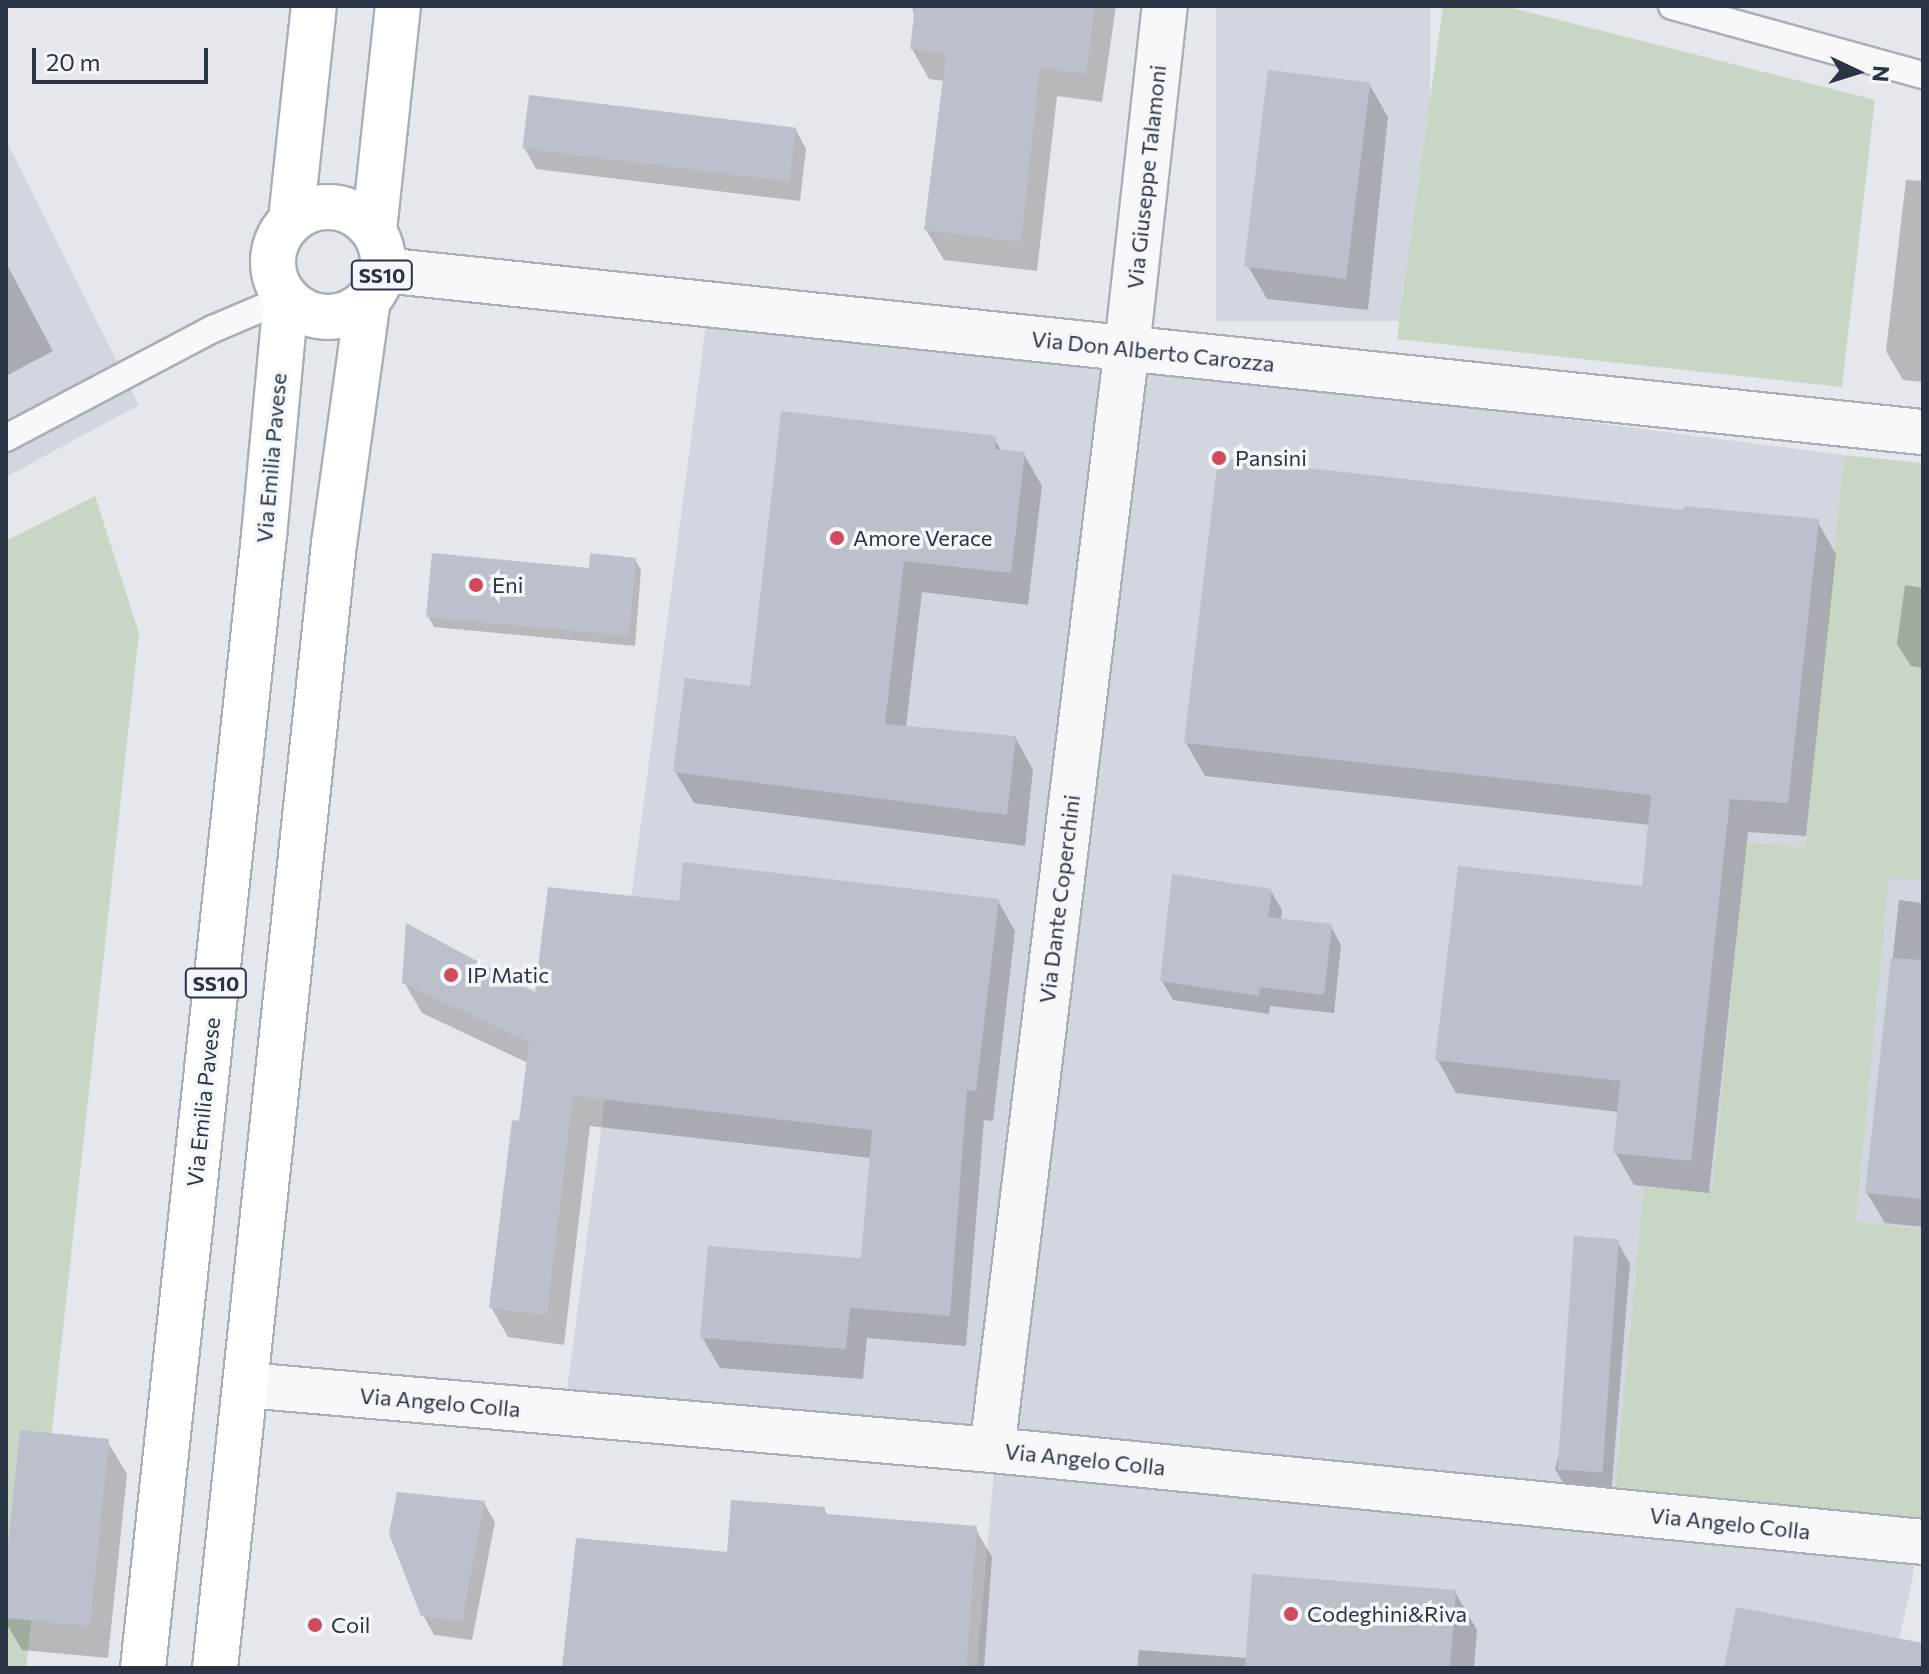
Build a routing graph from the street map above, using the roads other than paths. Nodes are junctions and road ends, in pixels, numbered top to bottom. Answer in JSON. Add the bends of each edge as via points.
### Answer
{"nodes":[{"id":1,"x":314,"y":6,"type":"edge"},
{"id":2,"x":398,"y":6,"type":"edge"},
{"id":3,"x":1165,"y":6,"type":"edge"},
{"id":4,"x":1672,"y":6,"type":"edge"},
{"id":5,"x":1923,"y":75,"type":"edge"},
{"id":6,"x":291,"y":220,"type":"junction"},
{"id":7,"x":375,"y":267,"type":"junction"},
{"id":8,"x":286,"y":298,"type":"junction"},
{"id":9,"x":1127,"y":348,"type":"junction"},
{"id":10,"x":1923,"y":432,"type":"edge"},
{"id":11,"x":6,"y":438,"type":"edge"},
{"id":12,"x":246,"y":1385,"type":"junction"},
{"id":13,"x":992,"y":1450,"type":"junction"},
{"id":14,"x":1923,"y":1542,"type":"edge"},
{"id":15,"x":143,"y":1668,"type":"edge"},
{"id":16,"x":215,"y":1668,"type":"edge"}],
"edges":[{"from":1,"to":6,"type":"main road","name":"Via Emilia Pavese","number":"SS10"},
{"from":2,"to":7,"type":"main road","number":"SS10"},
{"from":3,"to":9,"type":"street","name":"Via Giuseppe Talamoni"},
{"from":4,"to":5,"type":"lane"},
{"from":6,"to":7,"type":"main road","number":"SS10","via":[[320,207],[336,207],[363,219]]},
{"from":6,"to":8,"type":"main road","name":"Via Emilia Pavese","number":"SS10","via":[[274,249],[272,266]]},
{"from":7,"to":8,"type":"main road","number":"SS10","via":[[350,314],[327,318],[304,312]]},
{"from":7,"to":9,"type":"street","name":"Via Don Alberto Carozza"},
{"from":7,"to":12,"type":"main road","number":"SS10","via":[[334,544]]},
{"from":8,"to":11,"type":"lane","via":[[213,329]]},
{"from":8,"to":15,"type":"main road","name":"Via Emilia Pavese","number":"SS10"},
{"from":9,"to":10,"type":"street","name":"Via Don Alberto Carozza"},
{"from":9,"to":13,"type":"street","name":"Via Dante Coperchini"},
{"from":12,"to":13,"type":"street","name":"Via Angelo Colla"},
{"from":12,"to":16,"type":"main road","number":"SS10"},
{"from":13,"to":14,"type":"street","name":"Via Angelo Colla"}]}
